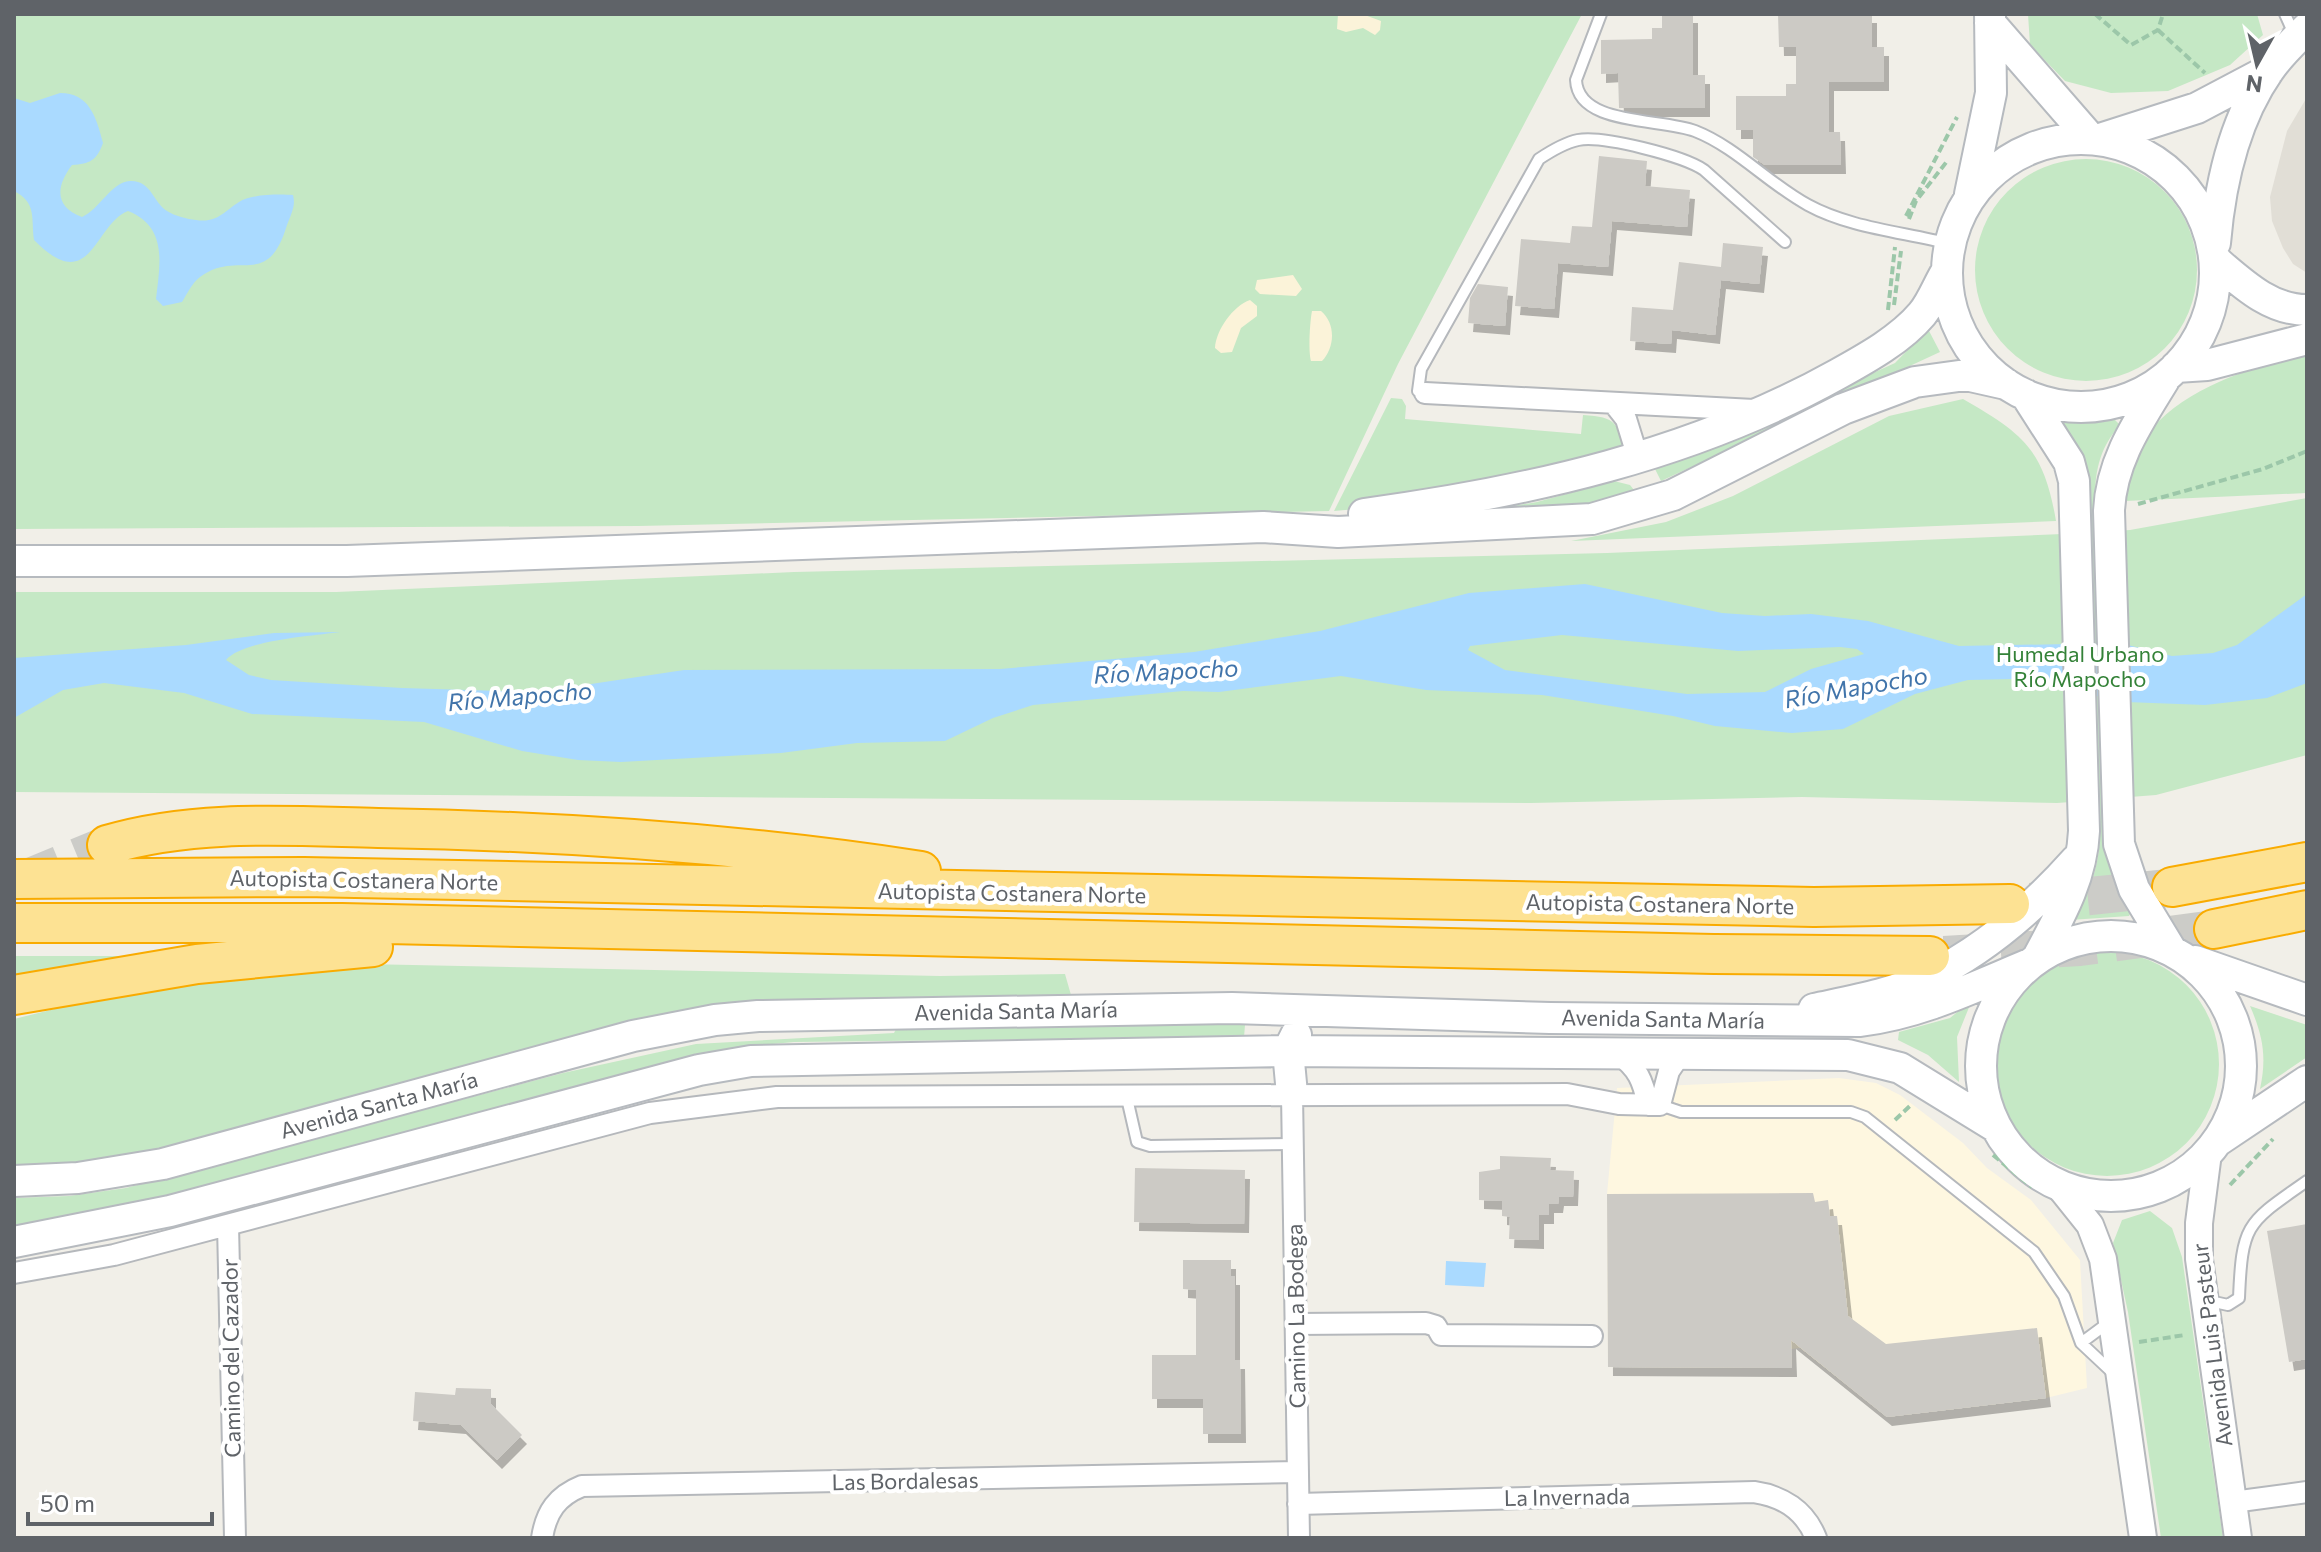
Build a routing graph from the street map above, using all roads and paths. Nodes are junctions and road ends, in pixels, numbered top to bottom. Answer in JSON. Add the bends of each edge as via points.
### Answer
{"nodes":[{"id":1,"x":1601,"y":14,"type":"edge"},
{"id":2,"x":2095,"y":14,"type":"edge"},
{"id":3,"x":2163,"y":14,"type":"edge"},
{"id":4,"x":1990,"y":18,"type":"edge"},
{"id":5,"x":2296,"y":27,"type":"edge"},
{"id":6,"x":2158,"y":30,"type":"junction"},
{"id":7,"x":2269,"y":70,"type":"junction"},
{"id":8,"x":2227,"y":93,"type":"junction"},
{"id":9,"x":1958,"y":115,"type":"dead end"},
{"id":10,"x":2095,"y":138,"type":"junction"},
{"id":11,"x":1953,"y":153,"type":"dead end"},
{"id":12,"x":1970,"y":196,"type":"junction"},
{"id":13,"x":1902,"y":231,"type":"junction"},
{"id":14,"x":1785,"y":242,"type":"dead end"},
{"id":15,"x":2215,"y":253,"type":"junction"},
{"id":16,"x":1948,"y":258,"type":"junction"},
{"id":17,"x":2307,"y":310,"type":"edge"},
{"id":18,"x":1894,"y":312,"type":"dead end"},
{"id":19,"x":2307,"y":339,"type":"edge"},
{"id":20,"x":2172,"y":371,"type":"junction"},
{"id":21,"x":2016,"y":390,"type":"junction"},
{"id":22,"x":1425,"y":393,"type":"joint"},
{"id":23,"x":1615,"y":405,"type":"junction"},
{"id":24,"x":1770,"y":410,"type":"junction"},
{"id":25,"x":2307,"y":451,"type":"edge"},
{"id":26,"x":1638,"y":458,"type":"junction"},
{"id":27,"x":1663,"y":499,"type":"junction"},
{"id":28,"x":2109,"y":514,"type":"junction"},
{"id":29,"x":1263,"y":527,"type":"junction"},
{"id":30,"x":14,"y":561,"type":"edge"},
{"id":31,"x":2083,"y":842,"type":"junction"},
{"id":32,"x":107,"y":845,"type":"tunnel mouth"},
{"id":33,"x":2307,"y":862,"type":"edge"},
{"id":34,"x":14,"y":879,"type":"edge"},
{"id":35,"x":2172,"y":887,"type":"tunnel mouth"},
{"id":36,"x":1029,"y":893,"type":"junction"},
{"id":37,"x":2010,"y":904,"type":"tunnel mouth"},
{"id":38,"x":2307,"y":910,"type":"edge"},
{"id":39,"x":14,"y":923,"type":"edge"},
{"id":40,"x":664,"y":929,"type":"junction"},
{"id":41,"x":2214,"y":929,"type":"tunnel mouth"},
{"id":42,"x":2177,"y":953,"type":"junction"},
{"id":43,"x":1930,"y":956,"type":"tunnel mouth"},
{"id":44,"x":2033,"y":961,"type":"junction"},
{"id":45,"x":14,"y":995,"type":"edge"},
{"id":46,"x":2307,"y":1000,"type":"edge"},
{"id":47,"x":1360,"y":1010,"type":"junction"},
{"id":48,"x":1757,"y":1021,"type":"junction"},
{"id":49,"x":1288,"y":1051,"type":"junction"},
{"id":50,"x":1351,"y":1051,"type":"junction"},
{"id":51,"x":1618,"y":1054,"type":"junction"},
{"id":52,"x":1680,"y":1055,"type":"junction"},
{"id":53,"x":2307,"y":1081,"type":"edge"},
{"id":54,"x":1126,"y":1094,"type":"junction"},
{"id":55,"x":1292,"y":1094,"type":"junction"},
{"id":56,"x":1654,"y":1105,"type":"junction"},
{"id":57,"x":1996,"y":1127,"type":"junction"},
{"id":58,"x":1293,"y":1144,"type":"junction"},
{"id":59,"x":2213,"y":1147,"type":"junction"},
{"id":60,"x":14,"y":1181,"type":"edge"},
{"id":61,"x":2307,"y":1181,"type":"edge"},
{"id":62,"x":2058,"y":1185,"type":"junction"},
{"id":63,"x":228,"y":1225,"type":"junction"},
{"id":64,"x":14,"y":1242,"type":"edge"},
{"id":65,"x":14,"y":1273,"type":"edge"},
{"id":66,"x":2203,"y":1299,"type":"junction"},
{"id":67,"x":1296,"y":1324,"type":"junction"},
{"id":68,"x":2114,"y":1332,"type":"junction"},
{"id":69,"x":2207,"y":1332,"type":"junction"},
{"id":70,"x":1592,"y":1336,"type":"dead end"},
{"id":71,"x":2081,"y":1343,"type":"junction"},
{"id":72,"x":2119,"y":1378,"type":"junction"},
{"id":73,"x":1298,"y":1472,"type":"junction"},
{"id":74,"x":2307,"y":1492,"type":"edge"},
{"id":75,"x":2233,"y":1502,"type":"junction"},
{"id":76,"x":1298,"y":1504,"type":"junction"},
{"id":77,"x":235,"y":1538,"type":"edge"},
{"id":78,"x":542,"y":1538,"type":"edge"},
{"id":79,"x":1299,"y":1538,"type":"edge"},
{"id":80,"x":1816,"y":1538,"type":"edge"},
{"id":81,"x":2143,"y":1538,"type":"edge"},
{"id":82,"x":2238,"y":1538,"type":"edge"}],
"edges":[{"from":1,"to":13,"type":"lane","via":[[1578,68],[1576,91],[1585,103],[1599,113],[1696,131],[1808,205],[1839,218]]},
{"from":2,"to":6,"type":"path","via":[[2131,45]]},
{"from":3,"to":6,"type":"path"},
{"from":4,"to":10,"type":"main road"},
{"from":4,"to":12,"type":"main road","via":[[1991,93]]},
{"from":5,"to":7,"type":"main road"},
{"from":6,"to":8,"type":"path"},
{"from":7,"to":8,"type":"main road"},
{"from":7,"to":15,"type":"main road","via":[[2230,154]]},
{"from":8,"to":10,"type":"main road","via":[[2165,120]]},
{"from":9,"to":13,"type":"path"},
{"from":10,"to":12,"type":"main road","via":[[2035,147],[2010,159]]},
{"from":10,"to":15,"type":"main road","via":[[2126,147],[2172,176],[2198,208]]},
{"from":11,"to":13,"type":"path","via":[[1916,201]]},
{"from":12,"to":16,"type":"main road"},
{"from":13,"to":16,"type":"lane"},
{"from":13,"to":18,"type":"path"},
{"from":14,"to":22,"type":"lane","via":[[1689,161],[1597,140],[1577,140],[1554,149],[1539,159],[1421,369],[1418,391]]},
{"from":15,"to":17,"type":"main road","via":[[2271,302]]},
{"from":15,"to":20,"type":"main road","via":[[2208,313]]},
{"from":16,"to":21,"type":"main road","via":[[1949,298],[1962,335],[1985,367]]},
{"from":16,"to":24,"type":"main road","via":[[1923,313],[1906,329],[1869,356]]},
{"from":19,"to":20,"type":"main road"},
{"from":20,"to":21,"type":"main road","via":[[2142,392],[2085,407],[2055,404]]},
{"from":20,"to":28,"type":"main road","via":[[2120,457]]},
{"from":21,"to":27,"type":"main road","via":[[1955,375],[1890,391]]},
{"from":21,"to":31,"type":"main road","via":[[2069,462],[2076,509]]},
{"from":22,"to":23,"type":"street"},
{"from":23,"to":24,"type":"street"},
{"from":23,"to":26,"type":"street","via":[[1626,419]]},
{"from":24,"to":26,"type":"main road"},
{"from":25,"to":28,"type":"path"},
{"from":26,"to":27,"type":"main road"},
{"from":26,"to":29,"type":"main road","via":[[1469,499]]},
{"from":27,"to":29,"type":"main road","via":[[1592,519],[1543,524],[1338,532]]},
{"from":28,"to":42,"type":"main road","via":[[2118,827],[2127,875]]},
{"from":29,"to":30,"type":"main road","via":[[347,561]]},
{"from":31,"to":44,"type":"main road","via":[[2072,889]]},
{"from":31,"to":48,"type":"main road","via":[[2035,903],[1926,978]]},
{"from":32,"to":36,"type":"highway","via":[[140,835],[217,827],[635,836],[868,863]]},
{"from":33,"to":35,"type":"highway"},
{"from":34,"to":36,"type":"highway","name":"Autopista Costanera Norte","via":[[304,877]]},
{"from":36,"to":37,"type":"highway","name":"Autopista Costanera Norte","via":[[1827,907]]},
{"from":38,"to":41,"type":"highway"},
{"from":39,"to":40,"type":"highway","name":"Autopista Costanera Norte"},
{"from":40,"to":43,"type":"highway","name":"Autopista Costanera Norte"},
{"from":40,"to":45,"type":"highway","via":[[307,951]]},
{"from":42,"to":44,"type":"main road","via":[[2139,938],[2104,936],[2070,942]]},
{"from":42,"to":46,"type":"main road"},
{"from":42,"to":59,"type":"main road","via":[[2222,997],[2239,1042],[2237,1099]]},
{"from":44,"to":48,"type":"main road","name":"Avenida Santa María","via":[[1893,1017]]},
{"from":44,"to":57,"type":"main road","via":[[1998,999],[1982,1040],[1981,1085]]},
{"from":47,"to":48,"type":"main road","name":"Avenida Santa María"},
{"from":47,"to":49,"type":"main road","via":[[1304,1028]]},
{"from":47,"to":60,"type":"main road","name":"Avenida Santa María","via":[[846,1013],[715,1020],[633,1036],[163,1164],[78,1178]]},
{"from":49,"to":50,"type":"main road","name":"Avenida Santa María"},
{"from":49,"to":55,"type":"main road"},
{"from":49,"to":64,"type":"main road","name":"Avenida Santa María","via":[[751,1061],[699,1070],[170,1211]]},
{"from":50,"to":51,"type":"main road","name":"Avenida Santa María"},
{"from":50,"to":55,"type":"main road","via":[[1318,1068]]},
{"from":51,"to":52,"type":"main road","name":"Avenida Santa María"},
{"from":51,"to":56,"type":"street","name":"Avenida Santa María","via":[[1635,1066]]},
{"from":52,"to":56,"type":"street","name":"Avenida Santa María"},
{"from":52,"to":57,"type":"main road","name":"Avenida Santa María","via":[[1848,1055],[1877,1060],[1919,1079]]},
{"from":53,"to":59,"type":"main road"},
{"from":54,"to":55,"type":"street"},
{"from":54,"to":58,"type":"lane","via":[[1137,1142],[1150,1146]]},
{"from":54,"to":63,"type":"street","via":[[777,1097],[712,1103],[650,1113]]},
{"from":55,"to":56,"type":"street","via":[[1567,1094]]},
{"from":55,"to":58,"type":"street","name":"Camino La Bodega"},
{"from":56,"to":71,"type":"lane","via":[[1681,1112],[1851,1112],[1865,1117],[2034,1252],[2064,1296]]},
{"from":57,"to":62,"type":"main road","via":[[2022,1161]]},
{"from":58,"to":67,"type":"street","name":"Camino La Bodega"},
{"from":59,"to":62,"type":"main road","via":[[2176,1178],[2138,1193],[2098,1195]]},
{"from":59,"to":66,"type":"street","name":"Avenida Luis Pasteur","via":[[2199,1223]]},
{"from":61,"to":66,"type":"lane","via":[[2248,1227],[2240,1254],[2239,1298],[2228,1305]]},
{"from":62,"to":68,"type":"street","via":[[2097,1238]]},
{"from":63,"to":65,"type":"street","via":[[83,1262]]},
{"from":63,"to":77,"type":"street","name":"Camino del Cazador"},
{"from":66,"to":69,"type":"street","name":"Avenida Luis Pasteur"},
{"from":67,"to":70,"type":"street","via":[[1426,1323],[1441,1335]]},
{"from":67,"to":73,"type":"street","name":"Camino La Bodega"},
{"from":68,"to":69,"type":"path"},
{"from":68,"to":71,"type":"lane"},
{"from":68,"to":72,"type":"street"},
{"from":69,"to":75,"type":"street","name":"Avenida Luis Pasteur"},
{"from":71,"to":72,"type":"lane"},
{"from":72,"to":81,"type":"street"},
{"from":73,"to":76,"type":"street","name":"Camino La Bodega"},
{"from":73,"to":78,"type":"street","name":"Las Bordalesas","via":[[582,1486],[554,1505]]},
{"from":74,"to":75,"type":"street"},
{"from":75,"to":82,"type":"street","name":"Avenida Luis Pasteur"},
{"from":76,"to":79,"type":"street","name":"Camino La Bodega"},
{"from":76,"to":80,"type":"street","name":"La Invernada","via":[[1754,1492],[1791,1505]]}]}
